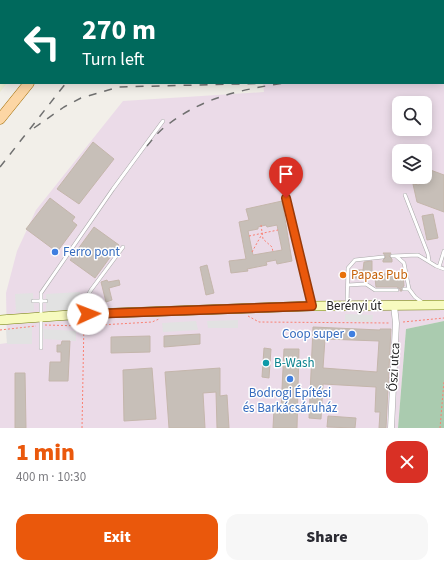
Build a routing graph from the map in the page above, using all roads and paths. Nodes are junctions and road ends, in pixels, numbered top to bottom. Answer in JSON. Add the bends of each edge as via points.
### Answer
{"nodes":[{"id":1,"x":28,"y":84,"type":"edge"},
{"id":2,"x":0,"y":119,"type":"edge"},
{"id":3,"x":163,"y":121,"type":"dead end"},
{"id":4,"x":405,"y":195,"type":"dead end"},
{"id":5,"x":286,"y":198,"type":"dead end"},
{"id":6,"x":261,"y":225,"type":"dead end"},
{"id":7,"x":278,"y":230,"type":"dead end"},
{"id":8,"x":262,"y":233,"type":"junction"},
{"id":9,"x":249,"y":236,"type":"dead end"},
{"id":10,"x":123,"y":247,"type":"dead end"},
{"id":11,"x":444,"y":251,"type":"edge"},
{"id":12,"x":252,"y":252,"type":"dead end"},
{"id":13,"x":273,"y":252,"type":"dead end"},
{"id":14,"x":392,"y":256,"type":"dead end"},
{"id":15,"x":396,"y":256,"type":"junction"},
{"id":16,"x":383,"y":257,"type":"dead end"},
{"id":17,"x":429,"y":261,"type":"junction"},
{"id":18,"x":439,"y":267,"type":"junction"},
{"id":19,"x":444,"y":269,"type":"edge"},
{"id":20,"x":348,"y":285,"type":"junction"},
{"id":21,"x":404,"y":289,"type":"dead end"},
{"id":22,"x":409,"y":289,"type":"junction"},
{"id":23,"x":397,"y":290,"type":"dead end"},
{"id":24,"x":80,"y":300,"type":"dead end"},
{"id":25,"x":88,"y":300,"type":"junction"},
{"id":26,"x":33,"y":301,"type":"dead end"},
{"id":27,"x":41,"y":301,"type":"junction"},
{"id":28,"x":46,"y":301,"type":"dead end"},
{"id":29,"x":444,"y":305,"type":"edge"},
{"id":30,"x":312,"y":306,"type":"junction"},
{"id":31,"x":347,"y":306,"type":"junction"},
{"id":32,"x":394,"y":306,"type":"junction"},
{"id":33,"x":426,"y":306,"type":"junction"},
{"id":34,"x":86,"y":314,"type":"junction"},
{"id":35,"x":244,"y":314,"type":"dead end"},
{"id":36,"x":164,"y":316,"type":"dead end"},
{"id":37,"x":444,"y":318,"type":"edge"},
{"id":38,"x":0,"y":320,"type":"edge"},
{"id":39,"x":40,"y":321,"type":"junction"},
{"id":40,"x":396,"y":323,"type":"junction"},
{"id":41,"x":84,"y":326,"type":"junction"},
{"id":42,"x":0,"y":330,"type":"edge"},
{"id":43,"x":41,"y":348,"type":"dead end"},
{"id":44,"x":444,"y":381,"type":"edge"},
{"id":45,"x":444,"y":389,"type":"edge"},
{"id":46,"x":82,"y":428,"type":"edge"},
{"id":47,"x":391,"y":428,"type":"edge"},
{"id":48,"x":440,"y":428,"type":"edge"}],
"edges":[{"from":1,"to":2,"type":"main road"},
{"from":3,"to":27,"type":"lane","via":[[41,293]]},
{"from":4,"to":17,"type":"lane"},
{"from":5,"to":30,"type":"lane"},
{"from":6,"to":8,"type":"path"},
{"from":7,"to":8,"type":"path"},
{"from":8,"to":9,"type":"path"},
{"from":8,"to":12,"type":"path"},
{"from":8,"to":13,"type":"path","via":[[263,239],[272,247]]},
{"from":10,"to":25,"type":"lane","via":[[91,290]]},
{"from":11,"to":18,"type":"lane"},
{"from":14,"to":15,"type":"lane"},
{"from":15,"to":17,"type":"lane","via":[[418,255]]},
{"from":15,"to":22,"type":"lane","via":[[404,263]]},
{"from":16,"to":20,"type":"lane","via":[[354,260],[348,268]]},
{"from":17,"to":18,"type":"lane"},
{"from":18,"to":19,"type":"lane"},
{"from":20,"to":23,"type":"lane","via":[[366,284],[375,290]]},
{"from":20,"to":31,"type":"lane"},
{"from":21,"to":22,"type":"lane"},
{"from":22,"to":33,"type":"lane"},
{"from":24,"to":25,"type":"lane"},
{"from":25,"to":34,"type":"lane"},
{"from":26,"to":27,"type":"lane"},
{"from":27,"to":28,"type":"lane"},
{"from":27,"to":39,"type":"lane"},
{"from":29,"to":33,"type":"street","name":"Berényi út"},
{"from":30,"to":31,"type":"street","name":"Berényi út"},
{"from":30,"to":34,"type":"street","name":"Berényi út"},
{"from":31,"to":32,"type":"street","name":"Berényi út"},
{"from":32,"to":33,"type":"street","name":"Berényi út"},
{"from":32,"to":40,"type":"street","name":"Őszi utca"},
{"from":34,"to":39,"type":"street","name":"Berényi út"},
{"from":34,"to":41,"type":"path"},
{"from":35,"to":40,"type":"path","via":[[259,322]]},
{"from":36,"to":41,"type":"path","via":[[152,322]]},
{"from":37,"to":40,"type":"path"},
{"from":38,"to":39,"type":"street","name":"Berényi út"},
{"from":39,"to":41,"type":"path"},
{"from":39,"to":42,"type":"path"},
{"from":39,"to":43,"type":"lane"},
{"from":40,"to":47,"type":"street","name":"Őszi utca"},
{"from":41,"to":46,"type":"path"},
{"from":44,"to":45,"type":"path"},
{"from":45,"to":48,"type":"path"}]}
